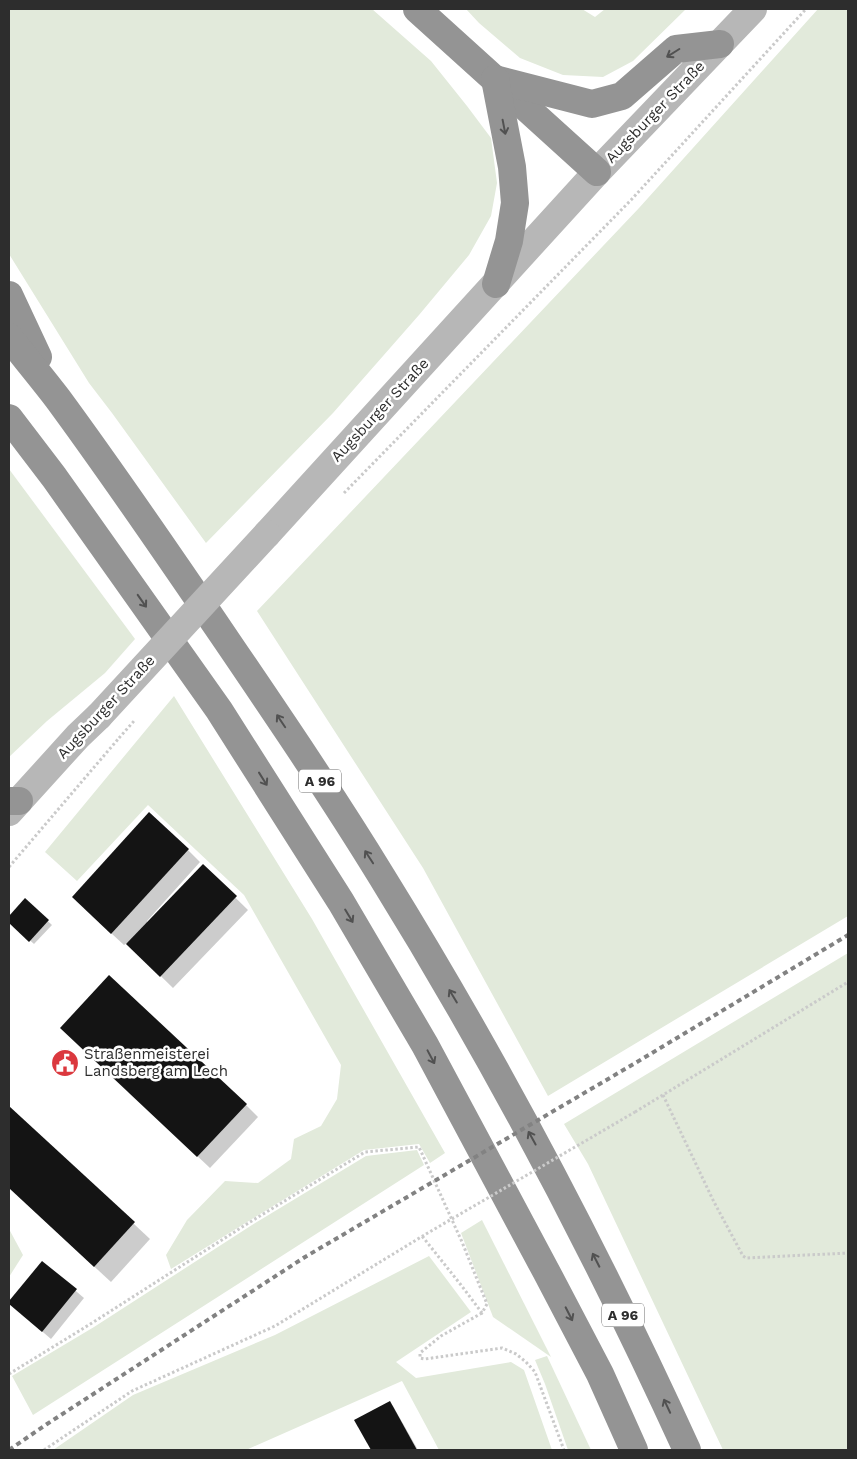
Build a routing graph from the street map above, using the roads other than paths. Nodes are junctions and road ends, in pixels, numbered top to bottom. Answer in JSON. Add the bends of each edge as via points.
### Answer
{"nodes":[{"id":1,"x":417,"y":9,"type":"edge"},
{"id":2,"x":753,"y":9,"type":"edge"},
{"id":3,"x":720,"y":44,"type":"junction"},
{"id":4,"x":495,"y":79,"type":"junction"},
{"id":5,"x":597,"y":172,"type":"junction"},
{"id":6,"x":496,"y":284,"type":"junction"},
{"id":7,"x":9,"y":295,"type":"edge"},
{"id":8,"x":9,"y":337,"type":"edge"},
{"id":9,"x":57,"y":397,"type":"junction"},
{"id":10,"x":9,"y":418,"type":"edge"},
{"id":11,"x":9,"y":448,"type":"edge"},
{"id":12,"x":114,"y":561,"type":"junction"},
{"id":13,"x":12,"y":805,"type":"edge"},
{"id":14,"x":634,"y":1450,"type":"edge"},
{"id":15,"x":687,"y":1450,"type":"edge"}],
"edges":[{"from":1,"to":4,"type":"highway"},
{"from":2,"to":3,"type":"main road","name":"Augsburger Straße"},
{"from":3,"to":4,"type":"highway","one_way":true,"via":[[676,50],[622,96],[592,104]]},
{"from":3,"to":5,"type":"main road","name":"Augsburger Straße"},
{"from":4,"to":5,"type":"highway"},
{"from":4,"to":6,"type":"highway","one_way":true,"via":[[512,166],[515,203],[509,240]]},
{"from":5,"to":6,"type":"main road","name":"Augsburger Straße"},
{"from":6,"to":13,"type":"main road","name":"Augsburger Straße","bridge":true},
{"from":7,"to":9,"type":"highway"},
{"from":8,"to":9,"type":"highway","number":"A 96"},
{"from":15,"to":9,"type":"highway","number":"A 96","one_way":true,"via":[[556,1181],[382,876],[260,690]]},
{"from":10,"to":12,"type":"highway"},
{"from":11,"to":12,"type":"highway"},
{"from":12,"to":14,"type":"highway","one_way":true,"via":[[243,748],[341,902],[425,1045],[600,1374]]}]}
